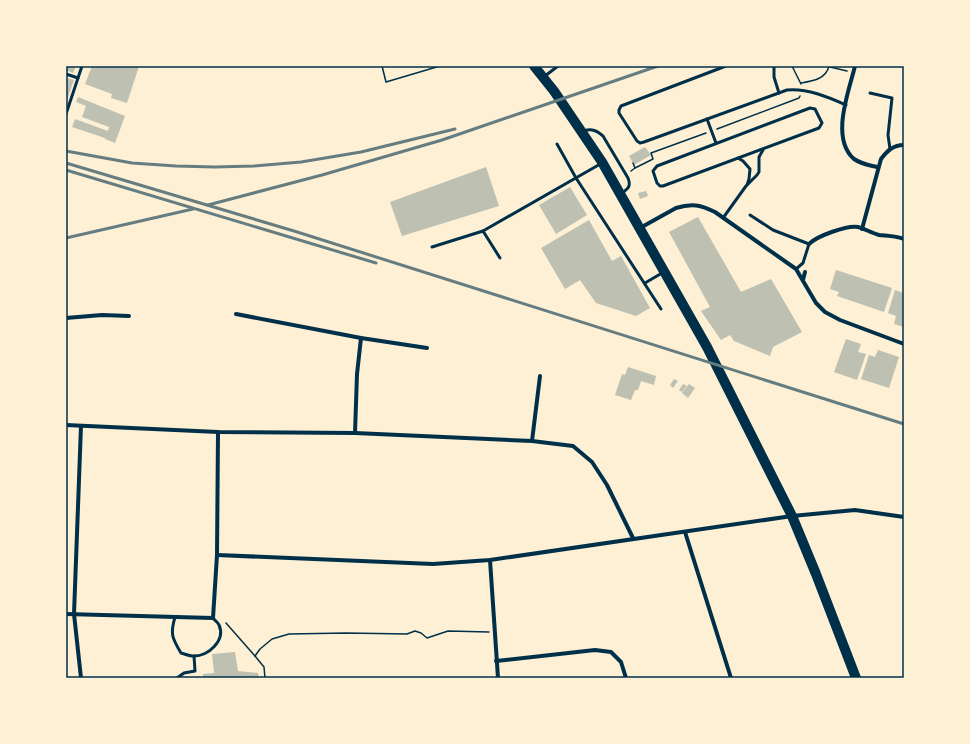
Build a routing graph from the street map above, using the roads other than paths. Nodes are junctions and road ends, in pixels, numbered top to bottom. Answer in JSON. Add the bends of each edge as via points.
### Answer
{"nodes":[{"id":1,"x":82,"y":66,"type":"edge"},
{"id":2,"x":534,"y":66,"type":"edge"},
{"id":3,"x":558,"y":66,"type":"edge"},
{"id":4,"x":726,"y":66,"type":"edge"},
{"id":5,"x":774,"y":66,"type":"edge"},
{"id":6,"x":855,"y":66,"type":"edge"},
{"id":7,"x":66,"y":74,"type":"edge"},
{"id":8,"x":543,"y":77,"type":"junction"},
{"id":9,"x":78,"y":78,"type":"junction"},
{"id":10,"x":779,"y":93,"type":"junction"},
{"id":11,"x":870,"y":93,"type":"dead end"},
{"id":12,"x":846,"y":104,"type":"junction"},
{"id":13,"x":66,"y":114,"type":"edge"},
{"id":14,"x":707,"y":119,"type":"junction"},
{"id":15,"x":582,"y":131,"type":"junction"},
{"id":16,"x":716,"y":143,"type":"junction"},
{"id":17,"x":557,"y":144,"type":"dead end"},
{"id":18,"x":904,"y":145,"type":"edge"},
{"id":19,"x":764,"y":148,"type":"junction"},
{"id":20,"x":890,"y":149,"type":"junction"},
{"id":21,"x":738,"y":158,"type":"junction"},
{"id":22,"x":602,"y":162,"type":"junction"},
{"id":23,"x":878,"y":167,"type":"junction"},
{"id":24,"x":576,"y":178,"type":"junction"},
{"id":25,"x":746,"y":186,"type":"junction"},
{"id":26,"x":620,"y":194,"type":"junction"},
{"id":27,"x":750,"y":215,"type":"dead end"},
{"id":28,"x":723,"y":218,"type":"junction"},
{"id":29,"x":640,"y":229,"type":"junction"},
{"id":30,"x":862,"y":229,"type":"junction"},
{"id":31,"x":482,"y":231,"type":"junction"},
{"id":32,"x":904,"y":239,"type":"edge"},
{"id":33,"x":809,"y":244,"type":"junction"},
{"id":34,"x":432,"y":247,"type":"dead end"},
{"id":35,"x":500,"y":258,"type":"dead end"},
{"id":36,"x":796,"y":269,"type":"junction"},
{"id":37,"x":664,"y":272,"type":"junction"},
{"id":38,"x":805,"y":272,"type":"dead end"},
{"id":39,"x":803,"y":280,"type":"junction"},
{"id":40,"x":645,"y":284,"type":"junction"},
{"id":41,"x":661,"y":309,"type":"dead end"},
{"id":42,"x":236,"y":314,"type":"dead end"},
{"id":43,"x":128,"y":316,"type":"dead end"},
{"id":44,"x":66,"y":318,"type":"edge"},
{"id":45,"x":361,"y":338,"type":"junction"},
{"id":46,"x":904,"y":344,"type":"edge"},
{"id":47,"x":427,"y":348,"type":"dead end"},
{"id":48,"x":540,"y":376,"type":"dead end"},
{"id":49,"x":66,"y":425,"type":"edge"},
{"id":50,"x":81,"y":426,"type":"junction"},
{"id":51,"x":218,"y":432,"type":"junction"},
{"id":52,"x":355,"y":433,"type":"junction"},
{"id":53,"x":532,"y":441,"type":"junction"},
{"id":54,"x":792,"y":516,"type":"junction"},
{"id":55,"x":904,"y":517,"type":"edge"},
{"id":56,"x":685,"y":532,"type":"junction"},
{"id":57,"x":632,"y":538,"type":"junction"},
{"id":58,"x":217,"y":555,"type":"junction"},
{"id":59,"x":490,"y":560,"type":"junction"},
{"id":60,"x":66,"y":614,"type":"edge"},
{"id":61,"x":74,"y":614,"type":"junction"},
{"id":62,"x":175,"y":617,"type":"junction"},
{"id":63,"x":213,"y":618,"type":"junction"},
{"id":64,"x":194,"y":656,"type":"junction"},
{"id":65,"x":496,"y":661,"type":"junction"},
{"id":66,"x":81,"y":678,"type":"edge"},
{"id":67,"x":177,"y":678,"type":"edge"},
{"id":68,"x":498,"y":678,"type":"edge"},
{"id":69,"x":626,"y":678,"type":"edge"},
{"id":70,"x":731,"y":678,"type":"edge"},
{"id":71,"x":856,"y":678,"type":"edge"}],
"edges":[{"from":1,"to":9,"type":"lane"},
{"from":2,"to":8,"type":"highway"},
{"from":3,"to":8,"type":"lane"},
{"from":4,"to":14,"type":"lane","via":[[623,105],[619,110],[640,143]]},
{"from":5,"to":10,"type":"lane","via":[[774,77]]},
{"from":6,"to":12,"type":"street"},
{"from":7,"to":9,"type":"lane"},
{"from":8,"to":15,"type":"highway"},
{"from":9,"to":13,"type":"lane"},
{"from":10,"to":12,"type":"lane","via":[[800,90]]},
{"from":10,"to":14,"type":"lane"},
{"from":11,"to":20,"type":"lane","via":[[892,98],[888,135]]},
{"from":12,"to":23,"type":"street","via":[[842,129],[848,152],[861,163]]},
{"from":14,"to":16,"type":"lane"},
{"from":15,"to":22,"type":"highway"},
{"from":15,"to":26,"type":"lane","via":[[592,130],[603,136],[627,175],[629,187]]},
{"from":16,"to":19,"type":"lane","via":[[810,108],[817,110],[822,123],[819,128]]},
{"from":16,"to":21,"type":"lane","via":[[655,167],[653,171],[658,184],[663,186]]},
{"from":17,"to":24,"type":"lane"},
{"from":18,"to":20,"type":"street"},
{"from":19,"to":21,"type":"lane"},
{"from":19,"to":25,"type":"lane","via":[[759,157],[759,172]]},
{"from":20,"to":23,"type":"street"},
{"from":21,"to":25,"type":"lane","via":[[750,169]]},
{"from":22,"to":24,"type":"lane"},
{"from":22,"to":26,"type":"highway"},
{"from":23,"to":30,"type":"street"},
{"from":24,"to":31,"type":"lane"},
{"from":24,"to":40,"type":"lane"},
{"from":25,"to":28,"type":"lane"},
{"from":26,"to":29,"type":"highway"},
{"from":27,"to":33,"type":"lane","via":[[773,230]]},
{"from":28,"to":29,"type":"street","via":[[701,205],[682,206]]},
{"from":28,"to":36,"type":"street"},
{"from":29,"to":37,"type":"highway"},
{"from":30,"to":32,"type":"street"},
{"from":30,"to":33,"type":"street","via":[[841,229]]},
{"from":31,"to":34,"type":"lane"},
{"from":31,"to":35,"type":"lane"},
{"from":33,"to":36,"type":"lane","via":[[802,263]]},
{"from":36,"to":39,"type":"street"},
{"from":37,"to":40,"type":"lane"},
{"from":37,"to":54,"type":"highway","via":[[707,347]]},
{"from":38,"to":39,"type":"street"},
{"from":39,"to":46,"type":"street","via":[[816,303],[825,312]]},
{"from":40,"to":41,"type":"lane"},
{"from":42,"to":45,"type":"street"},
{"from":43,"to":44,"type":"street"},
{"from":45,"to":47,"type":"street"},
{"from":45,"to":52,"type":"street"},
{"from":48,"to":53,"type":"street"},
{"from":49,"to":50,"type":"street"},
{"from":50,"to":51,"type":"street"},
{"from":50,"to":61,"type":"street"},
{"from":51,"to":52,"type":"street"},
{"from":51,"to":58,"type":"street"},
{"from":52,"to":53,"type":"street"},
{"from":53,"to":57,"type":"street","via":[[573,446],[592,462],[607,485]]},
{"from":54,"to":55,"type":"street","via":[[855,510]]},
{"from":54,"to":56,"type":"street"},
{"from":54,"to":71,"type":"highway"},
{"from":56,"to":57,"type":"street"},
{"from":56,"to":70,"type":"street"},
{"from":57,"to":59,"type":"street"},
{"from":58,"to":59,"type":"street","via":[[434,564]]},
{"from":58,"to":63,"type":"street"},
{"from":59,"to":65,"type":"street"},
{"from":60,"to":61,"type":"street"},
{"from":61,"to":62,"type":"street"},
{"from":61,"to":66,"type":"street"},
{"from":62,"to":63,"type":"street"},
{"from":62,"to":64,"type":"lane","via":[[171,631],[174,642],[181,653]]},
{"from":63,"to":64,"type":"lane","via":[[221,633],[218,643],[212,649]]},
{"from":64,"to":67,"type":"lane","via":[[195,671],[184,672]]},
{"from":65,"to":68,"type":"street"},
{"from":65,"to":69,"type":"street","via":[[596,650],[611,652],[621,662]]}]}
